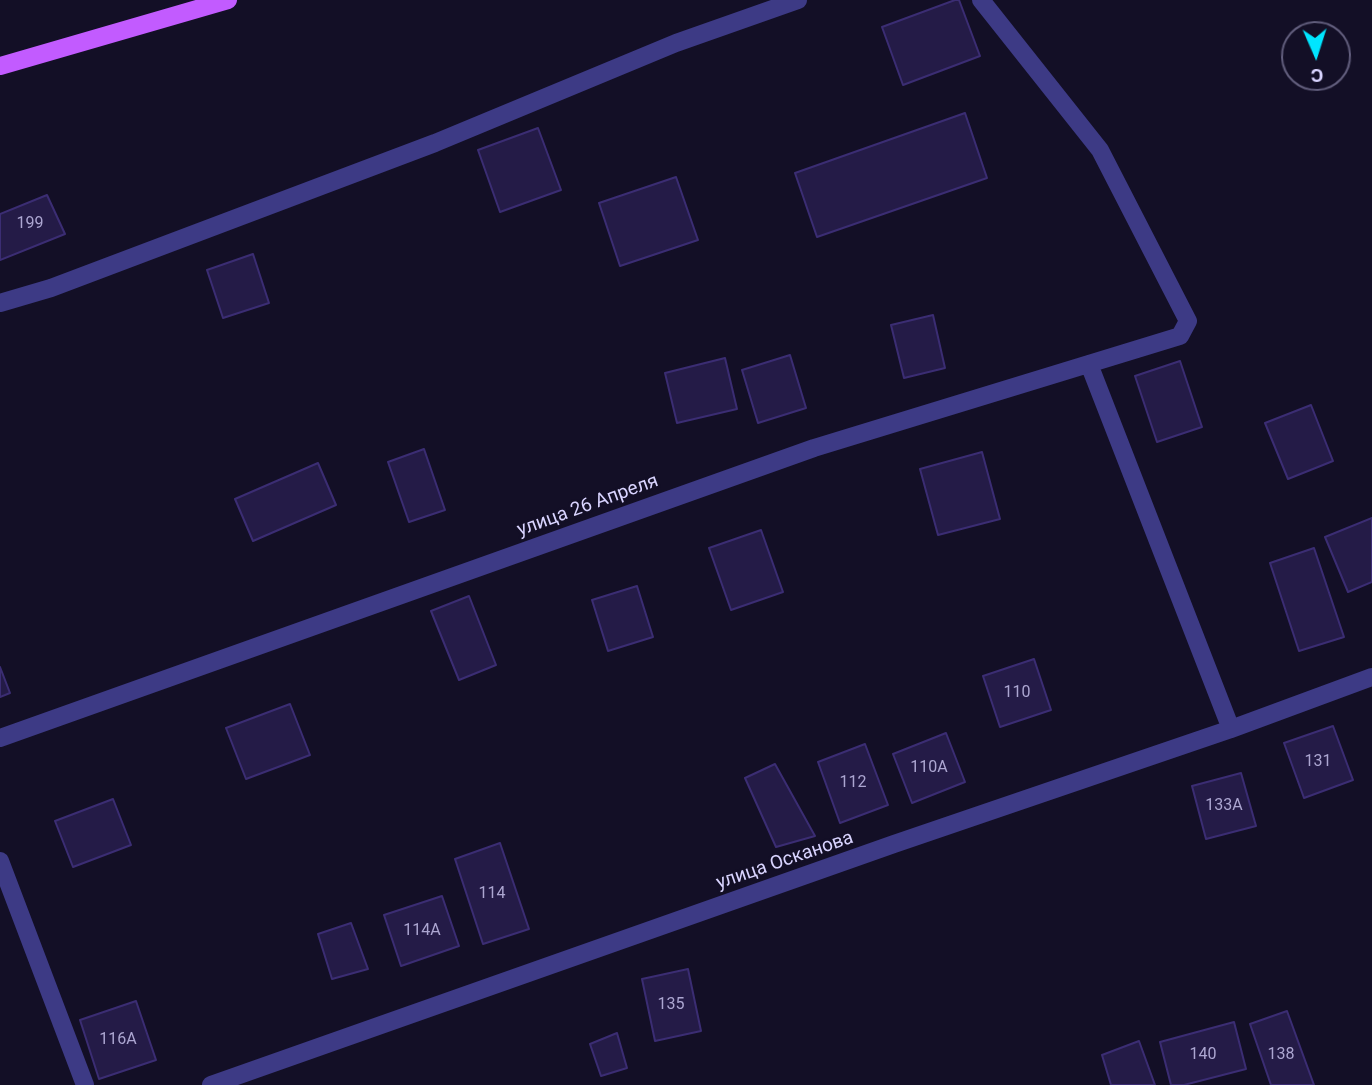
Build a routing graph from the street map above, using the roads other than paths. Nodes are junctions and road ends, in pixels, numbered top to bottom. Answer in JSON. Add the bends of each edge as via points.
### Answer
{"nodes":[{"id":1,"x":228,"y":0,"type":"edge"},
{"id":2,"x":798,"y":0,"type":"edge"},
{"id":3,"x":981,"y":0,"type":"edge"},
{"id":4,"x":0,"y":66,"type":"edge"},
{"id":5,"x":0,"y":303,"type":"edge"},
{"id":6,"x":1089,"y":364,"type":"junction"},
{"id":7,"x":1372,"y":677,"type":"edge"},
{"id":8,"x":1231,"y":729,"type":"junction"},
{"id":9,"x":0,"y":738,"type":"edge"},
{"id":10,"x":0,"y":861,"type":"edge"},
{"id":11,"x":85,"y":1085,"type":"edge"},
{"id":12,"x":211,"y":1085,"type":"edge"}],
"edges":[{"from":1,"to":4,"type":"main road"},
{"from":2,"to":5,"type":"street","via":[[676,43],[422,148],[51,288]]},
{"from":3,"to":6,"type":"street","name":"улица 26 Апреля","via":[[1100,150],[1188,321],[1180,336]]},
{"from":6,"to":8,"type":"street"},
{"from":6,"to":9,"type":"street","name":"улица 26 Апреля","via":[[814,448]]},
{"from":7,"to":8,"type":"street","name":"улица Осканова"},
{"from":8,"to":12,"type":"street","name":"улица Осканова"},
{"from":10,"to":11,"type":"street"}]}
